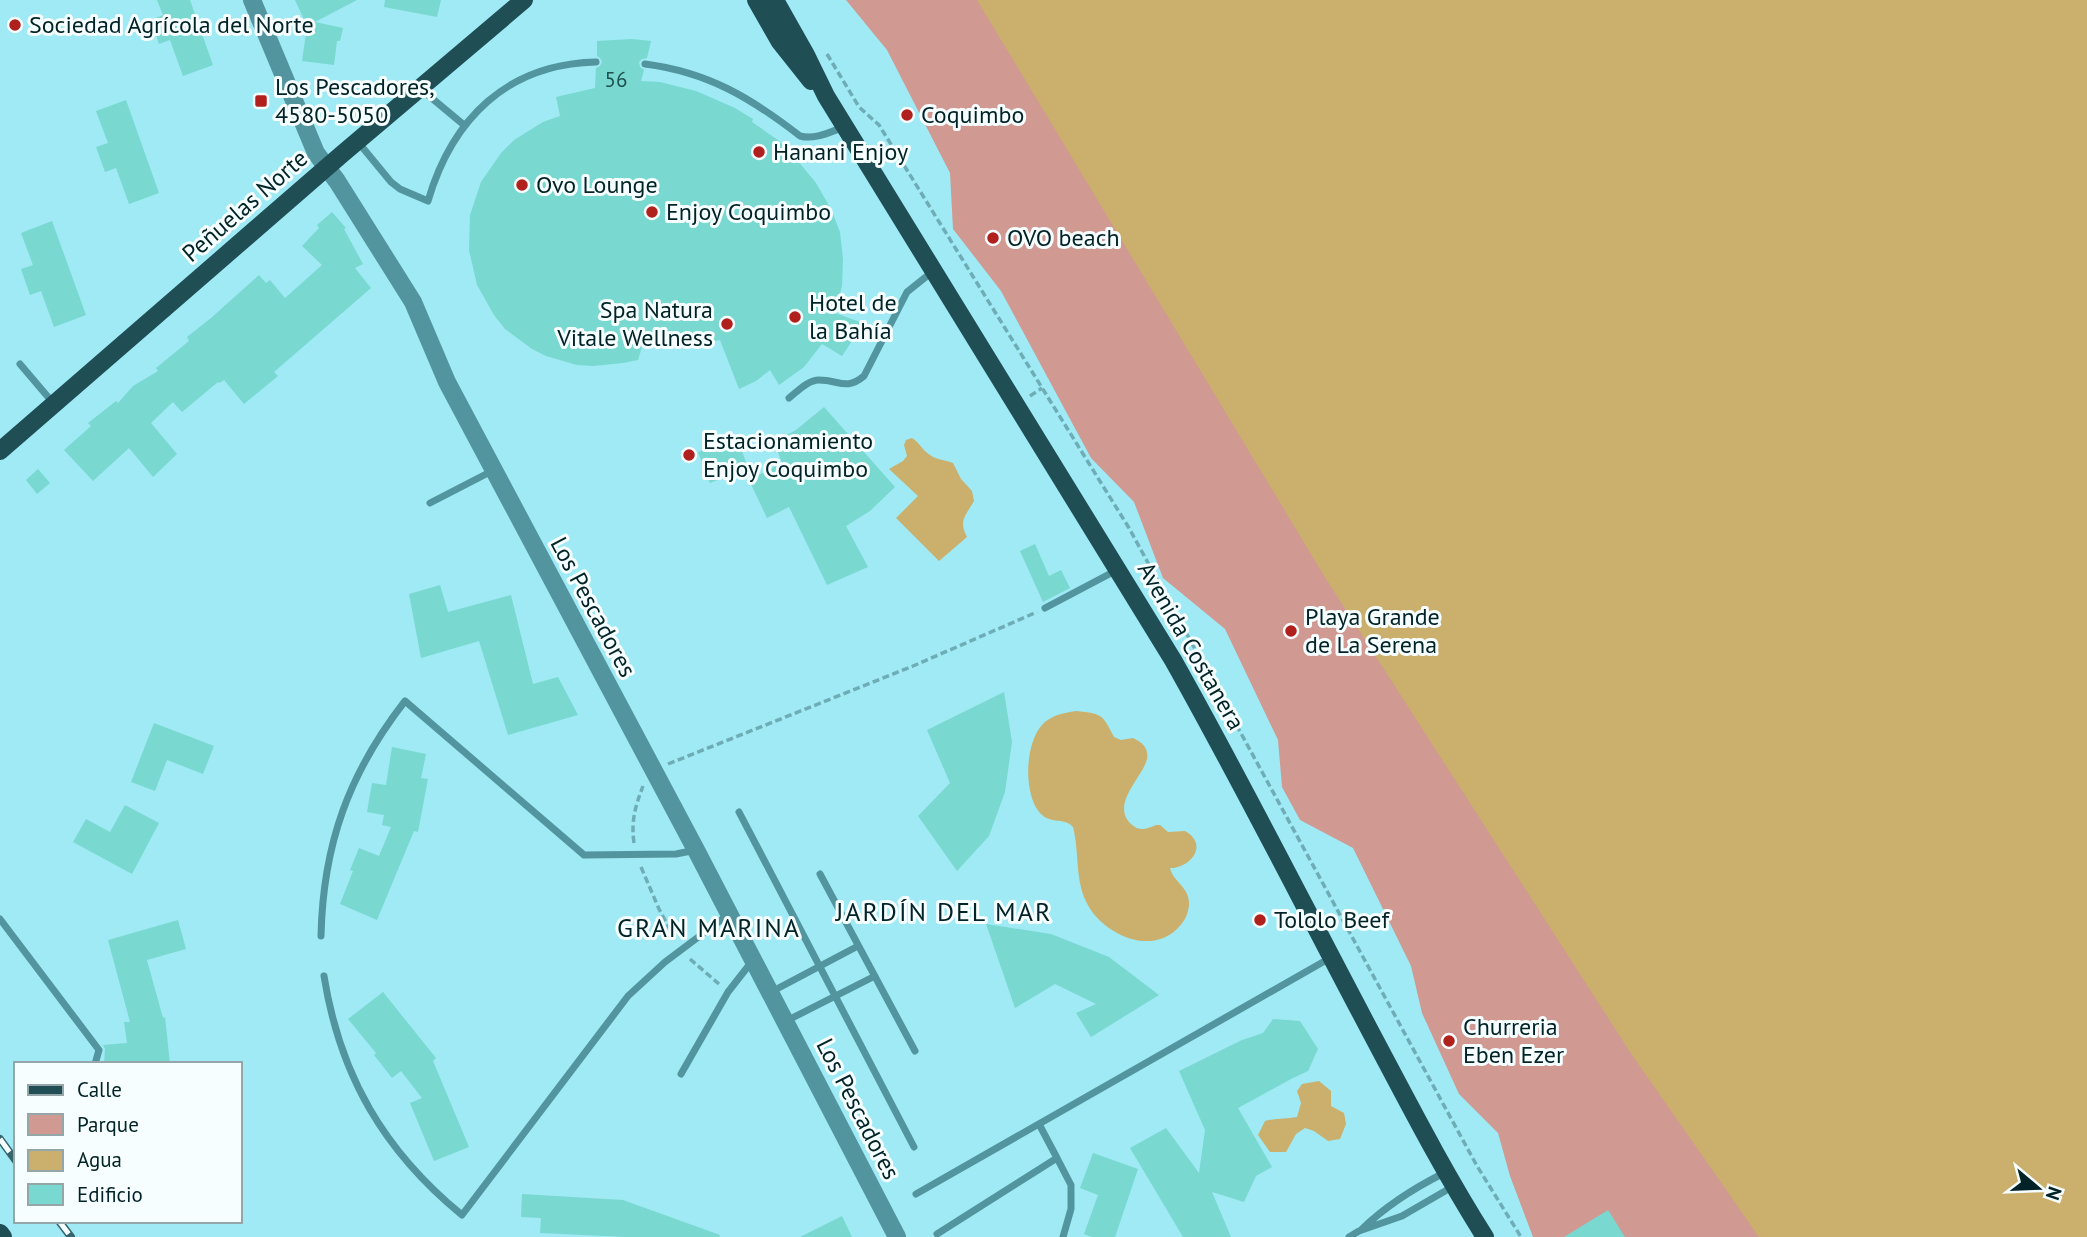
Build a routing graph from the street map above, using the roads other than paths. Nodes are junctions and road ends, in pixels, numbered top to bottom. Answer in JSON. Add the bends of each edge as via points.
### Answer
{"nodes":[{"id":1,"x":252,"y":0,"type":"edge"},
{"id":2,"x":524,"y":0,"type":"edge"},
{"id":3,"x":756,"y":0,"type":"edge"},
{"id":4,"x":775,"y":0,"type":"edge"},
{"id":5,"x":596,"y":62,"type":"dead end"},
{"id":6,"x":645,"y":64,"type":"dead end"},
{"id":7,"x":420,"y":88,"type":"junction"},
{"id":8,"x":826,"y":96,"type":"junction"},
{"id":9,"x":464,"y":125,"type":"junction"},
{"id":10,"x":845,"y":127,"type":"junction"},
{"id":11,"x":358,"y":142,"type":"junction"},
{"id":12,"x":327,"y":167,"type":"junction"},
{"id":13,"x":934,"y":271,"type":"junction"},
{"id":14,"x":20,"y":364,"type":"dead end"},
{"id":15,"x":789,"y":398,"type":"dead end"},
{"id":16,"x":55,"y":405,"type":"junction"},
{"id":17,"x":0,"y":451,"type":"edge"},
{"id":18,"x":492,"y":470,"type":"junction"},
{"id":19,"x":430,"y":503,"type":"dead end"},
{"id":20,"x":1117,"y":570,"type":"junction"},
{"id":21,"x":1045,"y":608,"type":"road end"},
{"id":22,"x":739,"y":812,"type":"dead end"},
{"id":23,"x":696,"y":850,"type":"junction"},
{"id":24,"x":820,"y":874,"type":"dead end"},
{"id":25,"x":729,"y":914,"type":"junction"},
{"id":26,"x":0,"y":919,"type":"edge"},
{"id":27,"x":321,"y":936,"type":"dead end"},
{"id":28,"x":858,"y":946,"type":"junction"},
{"id":29,"x":1331,"y":958,"type":"junction"},
{"id":30,"x":753,"y":959,"type":"junction"},
{"id":31,"x":820,"y":967,"type":"junction"},
{"id":32,"x":324,"y":976,"type":"dead end"},
{"id":33,"x":874,"y":976,"type":"junction"},
{"id":34,"x":770,"y":993,"type":"junction"},
{"id":35,"x":835,"y":997,"type":"junction"},
{"id":36,"x":786,"y":1022,"type":"junction"},
{"id":37,"x":915,"y":1051,"type":"dead end"},
{"id":38,"x":96,"y":1062,"type":"edge"},
{"id":39,"x":681,"y":1074,"type":"dead end"},
{"id":40,"x":1039,"y":1124,"type":"junction"},
{"id":41,"x":914,"y":1147,"type":"dead end"},
{"id":42,"x":1057,"y":1158,"type":"junction"},
{"id":43,"x":1449,"y":1179,"type":"junction"},
{"id":44,"x":916,"y":1194,"type":"dead end"},
{"id":45,"x":1359,"y":1231,"type":"junction"},
{"id":46,"x":937,"y":1234,"type":"dead end"},
{"id":47,"x":897,"y":1237,"type":"edge"},
{"id":48,"x":1063,"y":1237,"type":"edge"},
{"id":49,"x":1349,"y":1237,"type":"edge"},
{"id":50,"x":1485,"y":1237,"type":"edge"}],
"edges":[{"from":1,"to":12,"type":"street","name":"Los Pescadores","via":[[316,153]]},
{"from":2,"to":7,"type":"main road","name":"Peñuelas Norte"},
{"from":3,"to":8,"type":"main road","name":"Avenida Costanera","via":[[786,49]]},
{"from":4,"to":8,"type":"main road","name":"Avenida Costanera"},
{"from":5,"to":9,"type":"lane","via":[[557,67],[515,82],[489,99]]},
{"from":6,"to":10,"type":"lane","via":[[694,74],[727,87],[806,138]]},
{"from":7,"to":9,"type":"lane"},
{"from":7,"to":11,"type":"main road","name":"Peñuelas Norte"},
{"from":8,"to":10,"type":"main road","name":"Avenida Costanera"},
{"from":9,"to":11,"type":"lane","via":[[428,201],[391,182]]},
{"from":10,"to":13,"type":"main road","name":"Avenida Costanera"},
{"from":11,"to":12,"type":"main road","name":"Peñuelas Norte"},
{"from":12,"to":16,"type":"main road","name":"Peñuelas Norte"},
{"from":12,"to":18,"type":"street","name":"Los Pescadores","via":[[413,302]]},
{"from":13,"to":15,"type":"lane","via":[[907,292],[864,376],[855,383],[818,380]]},
{"from":13,"to":20,"type":"main road","name":"Avenida Costanera"},
{"from":14,"to":16,"type":"lane"},
{"from":16,"to":17,"type":"main road","name":"Peñuelas Norte"},
{"from":18,"to":19,"type":"lane"},
{"from":18,"to":23,"type":"street","name":"Los Pescadores"},
{"from":20,"to":21,"type":"lane"},
{"from":20,"to":29,"type":"main road","name":"Avenida Costanera","via":[[1215,735]]},
{"from":22,"to":31,"type":"lane"},
{"from":23,"to":25,"type":"street","name":"Los Pescadores"},
{"from":23,"to":27,"type":"lane","via":[[584,855],[405,701],[360,768],[338,820],[325,877]]},
{"from":24,"to":28,"type":"lane"},
{"from":25,"to":30,"type":"street","name":"Los Pescadores"},
{"from":25,"to":32,"type":"lane","via":[[628,996],[462,1215],[405,1161],[367,1107],[339,1045]]},
{"from":26,"to":38,"type":"lane","via":[[99,1050]]},
{"from":28,"to":31,"type":"lane"},
{"from":28,"to":33,"type":"lane"},
{"from":29,"to":40,"type":"lane"},
{"from":29,"to":43,"type":"main road","name":"Avenida Costanera"},
{"from":30,"to":34,"type":"street","name":"Los Pescadores"},
{"from":30,"to":39,"type":"lane","via":[[728,992]]},
{"from":31,"to":34,"type":"lane"},
{"from":31,"to":35,"type":"lane"},
{"from":33,"to":35,"type":"lane"},
{"from":33,"to":37,"type":"lane"},
{"from":34,"to":36,"type":"street","name":"Los Pescadores"},
{"from":35,"to":36,"type":"lane"},
{"from":35,"to":41,"type":"lane"},
{"from":36,"to":47,"type":"street","name":"Los Pescadores"},
{"from":40,"to":42,"type":"lane"},
{"from":40,"to":44,"type":"lane"},
{"from":42,"to":46,"type":"lane"},
{"from":42,"to":48,"type":"lane","via":[[1071,1185],[1071,1209]]},
{"from":43,"to":45,"type":"lane","via":[[1405,1194]]},
{"from":43,"to":45,"type":"lane","via":[[1428,1203]]},
{"from":43,"to":50,"type":"main road","name":"Avenida Costanera"},
{"from":45,"to":49,"type":"lane"}]}
